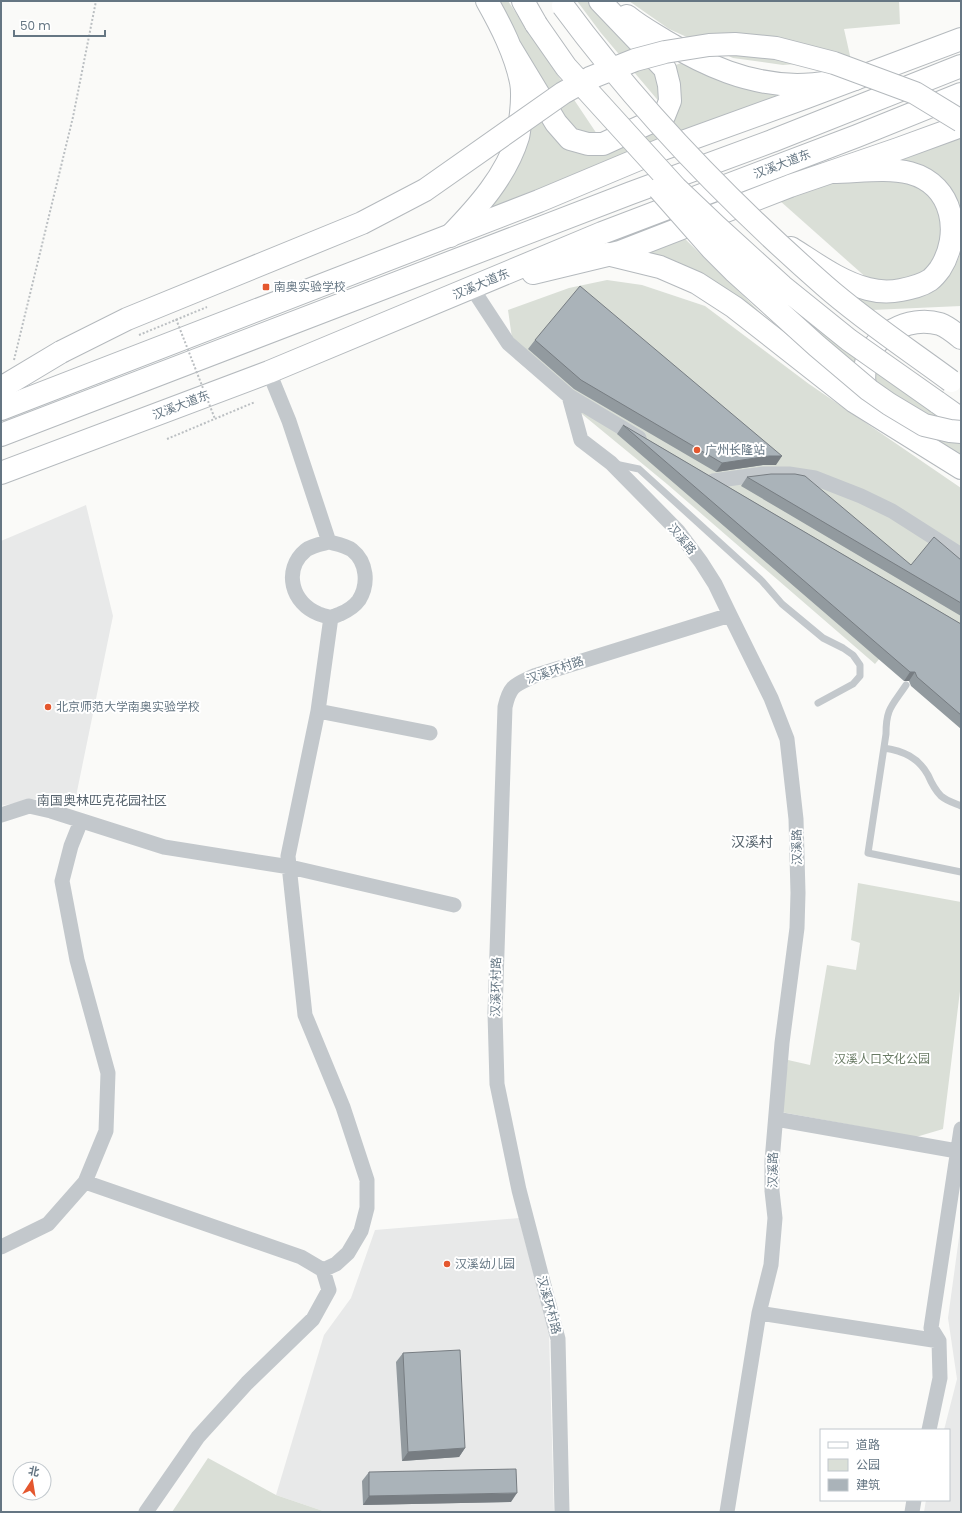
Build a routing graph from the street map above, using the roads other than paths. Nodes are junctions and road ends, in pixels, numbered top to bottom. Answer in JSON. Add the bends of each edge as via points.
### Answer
{"nodes":[{"id":1,"x":487,"y":1,"type":"edge"},
{"id":2,"x":523,"y":1,"type":"edge"},
{"id":3,"x":600,"y":1,"type":"edge"},
{"id":4,"x":607,"y":1,"type":"edge"},
{"id":5,"x":561,"y":4,"type":"edge"},
{"id":6,"x":961,"y":39,"type":"edge"},
{"id":7,"x":510,"y":47,"type":"junction"},
{"id":8,"x":961,"y":66,"type":"edge"},
{"id":9,"x":566,"y":68,"type":"junction"},
{"id":10,"x":855,"y":79,"type":"junction"},
{"id":11,"x":961,"y":94,"type":"edge"},
{"id":12,"x":807,"y":97,"type":"junction"},
{"id":13,"x":961,"y":122,"type":"edge"},
{"id":14,"x":961,"y":126,"type":"edge"},
{"id":15,"x":832,"y":172,"type":"junction"},
{"id":16,"x":579,"y":213,"type":"junction"},
{"id":17,"x":770,"y":235,"type":"junction"},
{"id":18,"x":450,"y":236,"type":"junction"},
{"id":19,"x":607,"y":254,"type":"junction"},
{"id":20,"x":472,"y":288,"type":"junction"},
{"id":21,"x":961,"y":338,"type":"edge"},
{"id":22,"x":269,"y":372,"type":"junction"},
{"id":23,"x":956,"y":384,"type":"edge"},
{"id":24,"x":1,"y":388,"type":"edge"},
{"id":25,"x":569,"y":396,"type":"junction"},
{"id":26,"x":1,"y":410,"type":"edge"},
{"id":27,"x":961,"y":419,"type":"edge"},
{"id":28,"x":961,"y":432,"type":"edge"},
{"id":29,"x":1,"y":435,"type":"edge"},
{"id":30,"x":918,"y":440,"type":"junction"},
{"id":31,"x":651,"y":445,"type":"edge"},
{"id":32,"x":69,"y":448,"type":"junction"},
{"id":33,"x":611,"y":463,"type":"junction"},
{"id":34,"x":961,"y":468,"type":"edge"},
{"id":35,"x":1,"y":473,"type":"edge"},
{"id":36,"x":700,"y":473,"type":"edge"},
{"id":37,"x":713,"y":481,"type":"junction"},
{"id":38,"x":1,"y":484,"type":"edge"},
{"id":39,"x":734,"y":493,"type":"edge"},
{"id":40,"x":329,"y":542,"type":"junction"},
{"id":41,"x":961,"y":555,"type":"edge"},
{"id":42,"x":730,"y":615,"type":"junction"},
{"id":43,"x":331,"y":617,"type":"junction"},
{"id":44,"x":906,"y":685,"type":"dead end"},
{"id":45,"x":818,"y":703,"type":"dead end"},
{"id":46,"x":318,"y":711,"type":"junction"},
{"id":47,"x":430,"y":733,"type":"dead end"},
{"id":48,"x":884,"y":748,"type":"junction"},
{"id":49,"x":961,"y":806,"type":"edge"},
{"id":50,"x":1,"y":815,"type":"edge"},
{"id":51,"x":80,"y":821,"type":"junction"},
{"id":52,"x":290,"y":867,"type":"junction"},
{"id":53,"x":961,"y":872,"type":"edge"},
{"id":54,"x":454,"y":905,"type":"dead end"},
{"id":55,"x":776,"y":1119,"type":"junction"},
{"id":56,"x":961,"y":1129,"type":"edge"},
{"id":57,"x":958,"y":1159,"type":"edge"},
{"id":58,"x":85,"y":1182,"type":"junction"},
{"id":59,"x":1,"y":1247,"type":"edge"},
{"id":60,"x":323,"y":1270,"type":"junction"},
{"id":61,"x":759,"y":1313,"type":"junction"},
{"id":62,"x":938,"y":1341,"type":"junction"},
{"id":63,"x":929,"y":1429,"type":"edge"},
{"id":64,"x":914,"y":1501,"type":"edge"},
{"id":65,"x":146,"y":1512,"type":"edge"},
{"id":66,"x":562,"y":1512,"type":"edge"},
{"id":67,"x":727,"y":1512,"type":"edge"},
{"id":68,"x":912,"y":1512,"type":"edge"}],
"edges":[{"from":1,"to":7,"type":"main road"},
{"from":2,"to":9,"type":"main road","bridge":true},
{"from":3,"to":7,"type":"main road","via":[[665,69],[670,101],[664,116],[603,144],[588,144],[570,139],[556,123]]},
{"from":4,"to":10,"type":"main road","via":[[636,24],[688,55],[729,73],[758,82],[798,85]]},
{"from":5,"to":17,"type":"main road","bridge":true,"via":[[646,109],[705,174]]},
{"from":6,"to":10,"type":"main road"},
{"from":7,"to":18,"type":"main road","via":[[521,83],[522,101],[518,136],[509,160],[493,187]]},
{"from":8,"to":16,"type":"main road","name":"汉溪大道东","via":[[772,141]]},
{"from":9,"to":27,"type":"main road","bridge":true,"via":[[676,188],[782,286],[849,340]]},
{"from":9,"to":28,"type":"main road","bridge":true,"via":[[640,169],[712,249],[756,291],[817,346],[889,404],[924,425]]},
{"from":10,"to":12,"type":"main road"},
{"from":11,"to":20,"type":"main road","name":"汉溪大道东","via":[[602,233]]},
{"from":12,"to":16,"type":"main road"},
{"from":12,"to":18,"type":"main road","via":[[663,149]]},
{"from":13,"to":24,"type":"main road","bridge":true,"via":[[915,93],[834,63],[776,48],[735,44],[709,45],[635,60],[590,78],[563,93],[425,190],[362,223],[126,319],[61,352]]},
{"from":14,"to":15,"type":"main road"},
{"from":15,"to":17,"type":"main road","bridge":true,"via":[[891,170],[911,174],[930,183],[946,197],[954,212],[956,236],[952,250],[931,280],[915,287],[891,292],[869,290],[840,278]]},
{"from":15,"to":19,"type":"main road","via":[[620,252]]},
{"from":16,"to":29,"type":"main road","name":"汉溪大道东"},
{"from":17,"to":23,"type":"main road","bridge":true,"via":[[826,287]]},
{"from":18,"to":26,"type":"main road"},
{"from":19,"to":20,"type":"main road"},
{"from":19,"to":30,"type":"main road","via":[[660,267],[698,283],[734,307],[855,402]]},
{"from":20,"to":22,"type":"main road","name":"汉溪大道东"},
{"from":20,"to":25,"type":"street","via":[[508,343]]},
{"from":21,"to":30,"type":"main road","via":[[937,324],[903,325],[882,337],[867,358],[864,374],[868,392]]},
{"from":22,"to":32,"type":"main road","name":"汉溪大道东"},
{"from":22,"to":40,"type":"street","via":[[289,421]]},
{"from":25,"to":31,"type":"street"},
{"from":25,"to":33,"type":"street","name":"汉溪路","via":[[581,440]]},
{"from":30,"to":34,"type":"main road"},
{"from":32,"to":35,"type":"main road","name":"汉溪大道东"},
{"from":32,"to":38,"type":"main road"},
{"from":33,"to":42,"type":"street","name":"汉溪路","via":[[678,531],[705,567]]},
{"from":33,"to":45,"type":"lane","via":[[639,469],[762,581],[782,604],[823,638],[853,655],[860,665],[860,676],[853,684]]},
{"from":36,"to":37,"type":"street"},
{"from":37,"to":39,"type":"street"},
{"from":37,"to":41,"type":"street","via":[[764,474],[815,478],[892,511]]},
{"from":40,"to":43,"type":"street","via":[[352,550],[365,570],[366,582],[363,594],[356,604]]},
{"from":40,"to":43,"type":"street","via":[[317,544],[298,559],[293,582],[302,604],[312,611]]},
{"from":42,"to":55,"type":"street","name":"汉溪路","via":[[787,739],[796,819],[797,928],[782,1043]]},
{"from":42,"to":66,"type":"street","name":"汉溪环村路","via":[[534,676],[516,684],[508,693],[505,707],[495,1013],[497,1084],[519,1190],[558,1339]]},
{"from":43,"to":46,"type":"street"},
{"from":44,"to":48,"type":"lane","via":[[889,709]]},
{"from":46,"to":47,"type":"street"},
{"from":46,"to":52,"type":"street","via":[[288,856]]},
{"from":48,"to":49,"type":"lane","via":[[910,755],[926,770],[940,795]]},
{"from":48,"to":53,"type":"lane","via":[[868,853]]},
{"from":50,"to":51,"type":"street","via":[[29,806]]},
{"from":51,"to":52,"type":"street","via":[[164,847]]},
{"from":51,"to":58,"type":"street","via":[[62,881],[77,960],[108,1073],[106,1131]]},
{"from":52,"to":54,"type":"street"},
{"from":52,"to":60,"type":"street","via":[[304,1015],[344,1107],[367,1180],[367,1208],[361,1231],[348,1253],[336,1264]]},
{"from":55,"to":57,"type":"street"},
{"from":55,"to":61,"type":"street","name":"汉溪路","via":[[772,1161],[775,1218],[771,1264]]},
{"from":56,"to":57,"type":"street"},
{"from":57,"to":62,"type":"street","via":[[931,1328]]},
{"from":58,"to":59,"type":"street","via":[[48,1224]]},
{"from":58,"to":60,"type":"street","via":[[301,1257]]},
{"from":60,"to":65,"type":"street","via":[[329,1290],[313,1319],[247,1383],[198,1437]]},
{"from":61,"to":62,"type":"street"},
{"from":61,"to":67,"type":"street","name":"汉溪路"},
{"from":62,"to":63,"type":"street","via":[[940,1378]]},
{"from":64,"to":68,"type":"street"}]}
